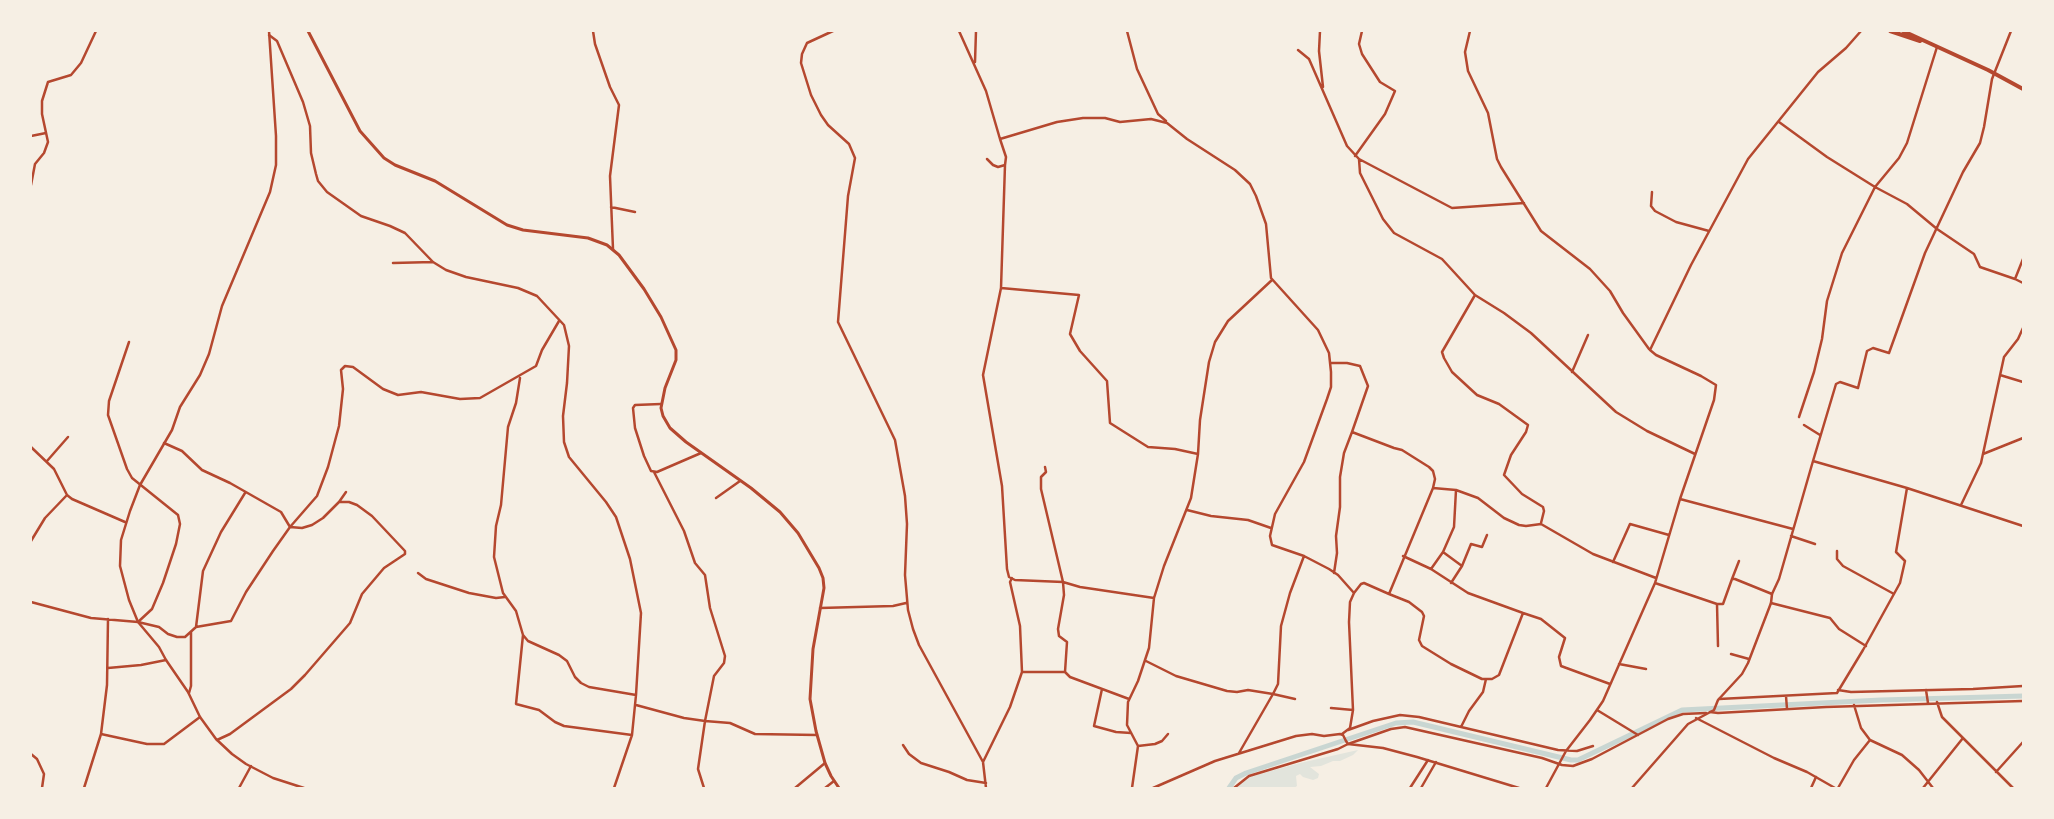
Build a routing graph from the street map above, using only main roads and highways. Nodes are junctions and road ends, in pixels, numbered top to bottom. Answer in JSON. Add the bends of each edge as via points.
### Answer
{"nodes":[{"id":1,"x":308,"y":31,"type":"edge"},
{"id":2,"x":1890,"y":31,"type":"edge"},
{"id":3,"x":1903,"y":31,"type":"edge"},
{"id":4,"x":1931,"y":45,"type":"junction"},
{"id":5,"x":2023,"y":89,"type":"edge"},
{"id":6,"x":840,"y":788,"type":"edge"}],
"edges":[{"from":1,"to":6,"type":"main road","via":[[360,130],[384,158],[435,181],[507,225],[588,238],[613,249],[644,289],[676,350],[661,404],[670,428],[780,512],[814,556],[823,578],[810,699],[825,763]]},
{"from":2,"to":4,"type":"main road"},
{"from":3,"to":4,"type":"main road"},
{"from":4,"to":5,"type":"main road"}]}
